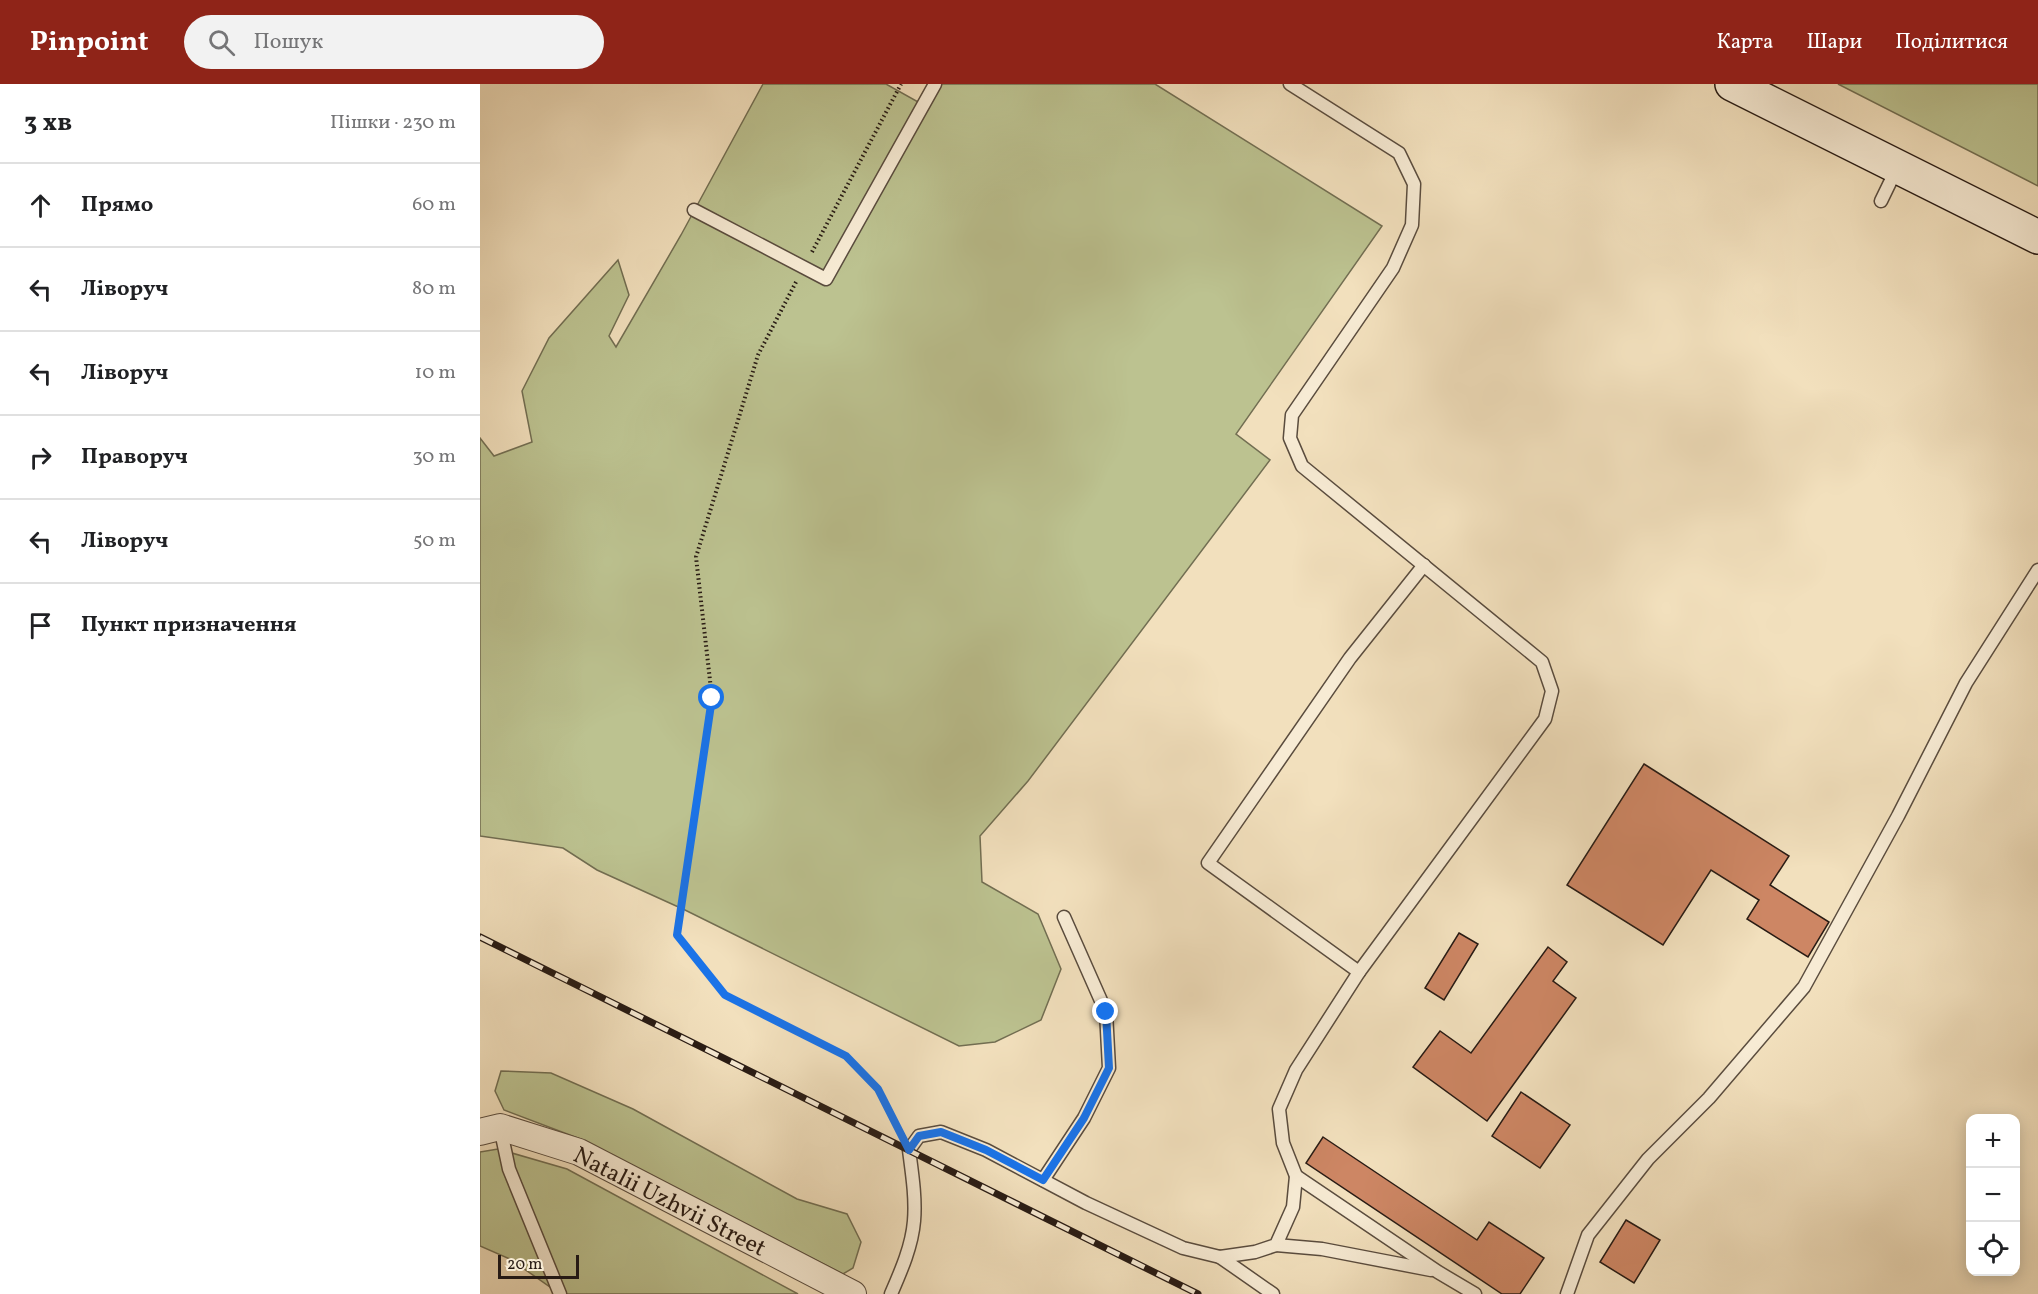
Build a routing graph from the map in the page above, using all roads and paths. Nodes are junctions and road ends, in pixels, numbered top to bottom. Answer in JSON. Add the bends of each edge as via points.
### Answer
{"nodes":[{"id":1,"x":901,"y":84,"type":"edge"},
{"id":2,"x":935,"y":84,"type":"edge"},
{"id":3,"x":1290,"y":84,"type":"edge"},
{"id":4,"x":1731,"y":84,"type":"edge"},
{"id":5,"x":1898,"y":167,"type":"junction"},
{"id":6,"x":1881,"y":201,"type":"dead end"},
{"id":7,"x":694,"y":210,"type":"dead end"},
{"id":8,"x":2038,"y":237,"type":"edge"},
{"id":9,"x":804,"y":268,"type":"junction"},
{"id":10,"x":1424,"y":565,"type":"junction"},
{"id":11,"x":2038,"y":570,"type":"edge"},
{"id":12,"x":1064,"y":917,"type":"dead end"},
{"id":13,"x":1359,"y":972,"type":"junction"},
{"id":14,"x":490,"y":1130,"type":"edge"},
{"id":15,"x":909,"y":1150,"type":"junction"},
{"id":16,"x":1296,"y":1176,"type":"junction"},
{"id":17,"x":1043,"y":1180,"type":"junction"},
{"id":18,"x":1276,"y":1245,"type":"junction"},
{"id":19,"x":1221,"y":1257,"type":"junction"},
{"id":20,"x":1438,"y":1272,"type":"junction"},
{"id":21,"x":560,"y":1294,"type":"edge"},
{"id":22,"x":853,"y":1294,"type":"edge"},
{"id":23,"x":891,"y":1294,"type":"edge"},
{"id":24,"x":1273,"y":1294,"type":"edge"},
{"id":25,"x":1475,"y":1294,"type":"edge"},
{"id":26,"x":1567,"y":1294,"type":"edge"}],
"edges":[{"from":1,"to":9,"type":"path"},
{"from":2,"to":9,"type":"lane","via":[[825,279]]},
{"from":3,"to":10,"type":"lane","via":[[1399,153],[1414,184],[1412,225],[1393,268],[1292,415],[1290,438],[1302,466]]},
{"from":4,"to":5,"type":"street"},
{"from":5,"to":6,"type":"lane"},
{"from":5,"to":8,"type":"street"},
{"from":7,"to":9,"type":"lane"},
{"from":9,"to":15,"type":"path","via":[[758,355],[696,556],[712,698],[677,935],[725,995],[846,1056],[878,1089]]},
{"from":10,"to":13,"type":"lane","via":[[1542,662],[1552,691],[1545,719]]},
{"from":10,"to":13,"type":"lane","via":[[1350,658],[1208,863]]},
{"from":11,"to":26,"type":"lane","via":[[1966,683],[1804,987],[1709,1098],[1648,1159],[1588,1235]]},
{"from":12,"to":17,"type":"lane","via":[[1106,1012],[1109,1068],[1084,1118]]},
{"from":13,"to":16,"type":"lane","via":[[1296,1070],[1280,1110],[1283,1143]]},
{"from":14,"to":21,"type":"lane"},
{"from":14,"to":22,"type":"street","name":"Natalii Uzhvii Street","via":[[579,1152]]},
{"from":15,"to":17,"type":"lane","via":[[919,1136],[941,1132]]},
{"from":15,"to":23,"type":"lane","via":[[914,1222],[906,1259]]},
{"from":16,"to":18,"type":"lane","via":[[1293,1207]]},
{"from":16,"to":20,"type":"lane"},
{"from":17,"to":19,"type":"lane","via":[[1183,1248]]},
{"from":18,"to":19,"type":"lane"},
{"from":18,"to":20,"type":"lane","via":[[1322,1249]]},
{"from":19,"to":24,"type":"lane"},
{"from":20,"to":25,"type":"lane"}]}
